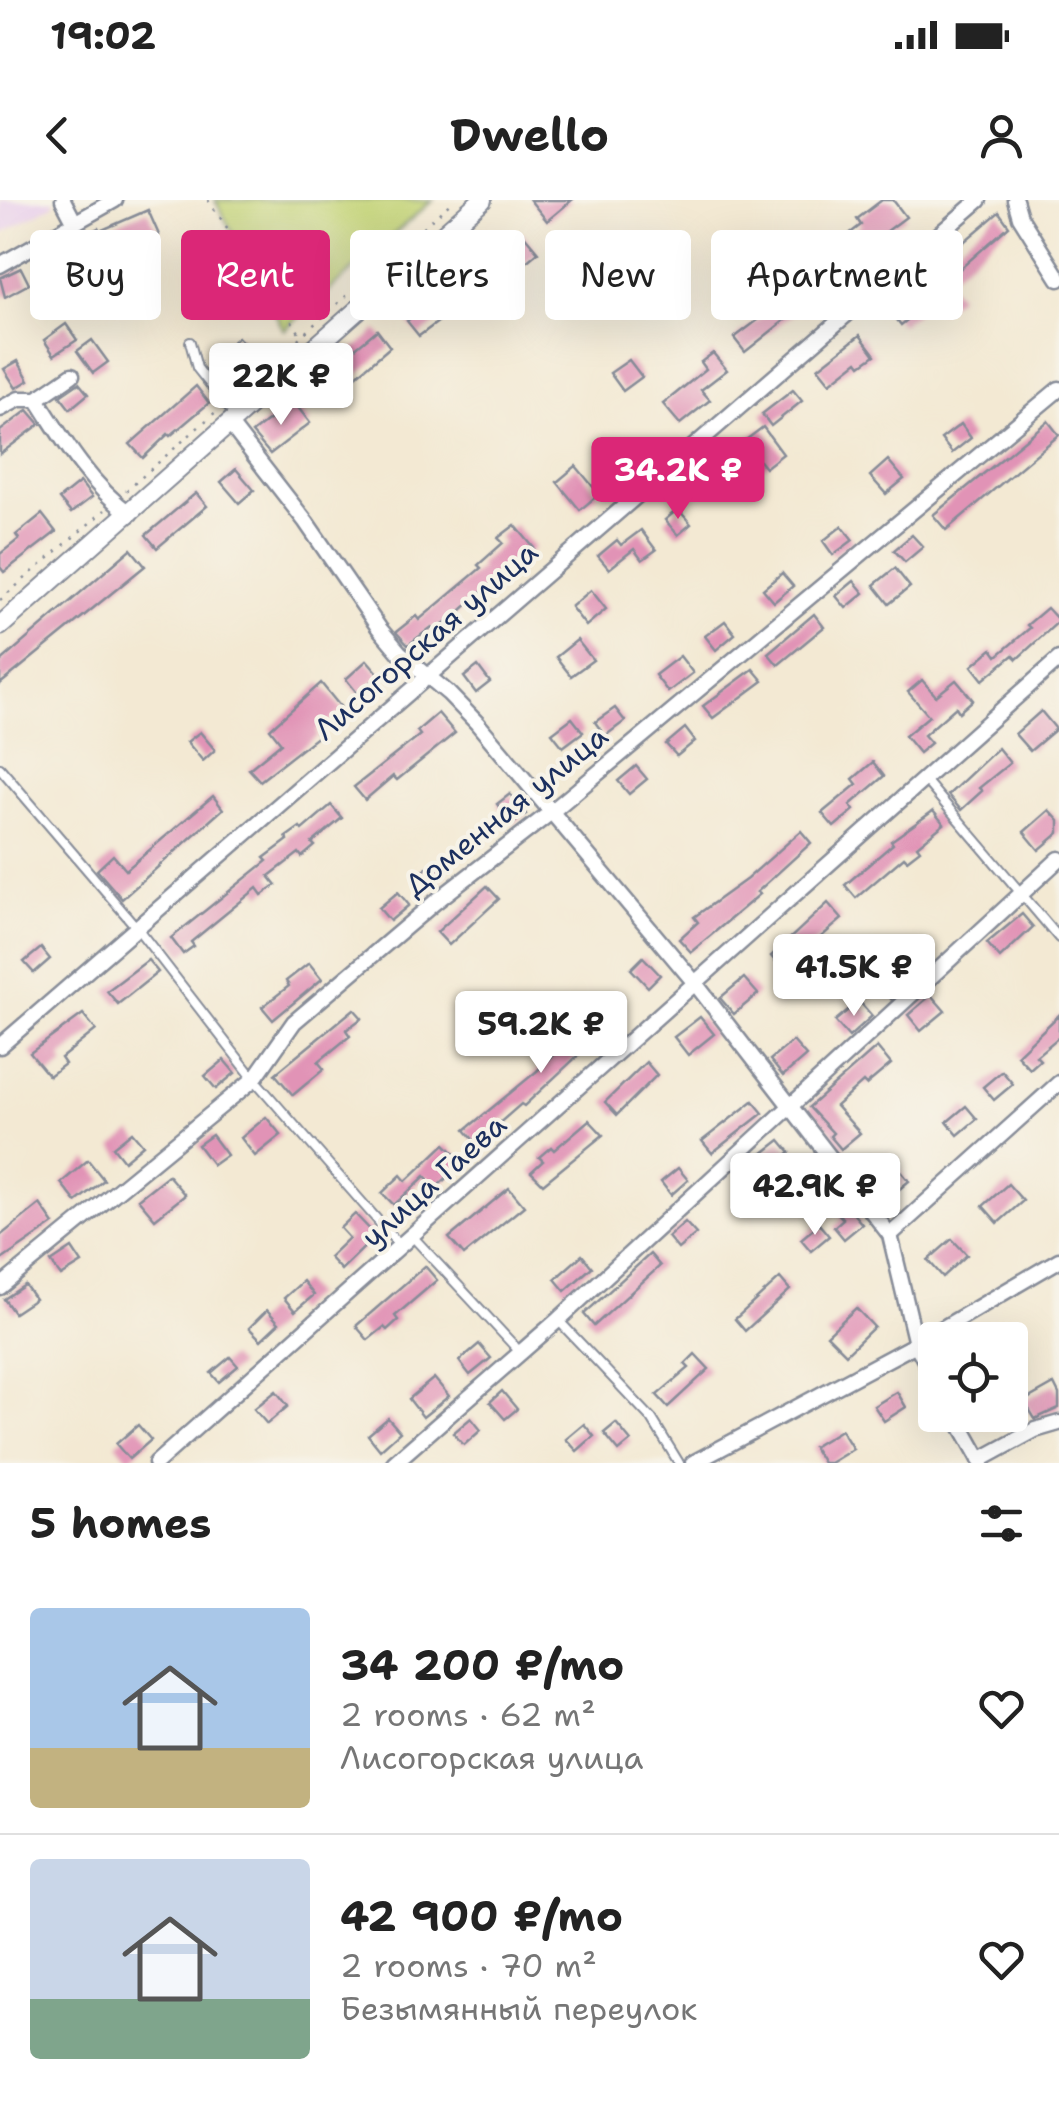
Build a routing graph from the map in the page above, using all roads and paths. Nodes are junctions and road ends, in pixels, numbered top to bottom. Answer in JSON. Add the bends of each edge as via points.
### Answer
{"nodes":[{"id":1,"x":63,"y":200,"type":"edge"},
{"id":2,"x":116,"y":200,"type":"edge"},
{"id":3,"x":208,"y":200,"type":"edge"},
{"id":4,"x":482,"y":200,"type":"edge"},
{"id":5,"x":979,"y":200,"type":"edge"},
{"id":6,"x":1015,"y":200,"type":"edge"},
{"id":7,"x":74,"y":223,"type":"junction"},
{"id":8,"x":0,"y":265,"type":"edge"},
{"id":9,"x":1059,"y":279,"type":"edge"},
{"id":10,"x":302,"y":336,"type":"dead end"},
{"id":11,"x":190,"y":342,"type":"dead end"},
{"id":12,"x":72,"y":374,"type":"dead end"},
{"id":13,"x":1059,"y":389,"type":"edge"},
{"id":14,"x":37,"y":399,"type":"junction"},
{"id":15,"x":0,"y":409,"type":"edge"},
{"id":16,"x":233,"y":420,"type":"junction"},
{"id":17,"x":130,"y":514,"type":"junction"},
{"id":18,"x":0,"y":626,"type":"edge"},
{"id":19,"x":1059,"y":659,"type":"edge"},
{"id":20,"x":428,"y":676,"type":"junction"},
{"id":21,"x":0,"y":768,"type":"edge"},
{"id":22,"x":924,"y":779,"type":"junction"},
{"id":23,"x":550,"y":813,"type":"junction"},
{"id":24,"x":1059,"y":858,"type":"edge"},
{"id":25,"x":1021,"y":894,"type":"junction"},
{"id":26,"x":137,"y":928,"type":"junction"},
{"id":27,"x":1059,"y":938,"type":"edge"},
{"id":28,"x":695,"y":983,"type":"junction"},
{"id":29,"x":0,"y":1046,"type":"edge"},
{"id":30,"x":254,"y":1079,"type":"junction"},
{"id":31,"x":1059,"y":1084,"type":"edge"},
{"id":32,"x":791,"y":1104,"type":"junction"},
{"id":33,"x":890,"y":1235,"type":"junction"},
{"id":34,"x":408,"y":1242,"type":"junction"},
{"id":35,"x":1059,"y":1260,"type":"edge"},
{"id":36,"x":0,"y":1287,"type":"edge"},
{"id":37,"x":558,"y":1320,"type":"junction"},
{"id":38,"x":916,"y":1344,"type":"junction"},
{"id":39,"x":918,"y":1348,"type":"edge"},
{"id":40,"x":520,"y":1352,"type":"junction"},
{"id":41,"x":1059,"y":1423,"type":"edge"},
{"id":42,"x":965,"y":1432,"type":"edge"},
{"id":43,"x":981,"y":1461,"type":"edge"},
{"id":44,"x":156,"y":1463,"type":"edge"},
{"id":45,"x":394,"y":1463,"type":"edge"},
{"id":46,"x":678,"y":1463,"type":"edge"},
{"id":47,"x":693,"y":1463,"type":"edge"}],
"edges":[{"from":1,"to":7,"type":"street"},
{"from":2,"to":7,"type":"street"},
{"from":3,"to":10,"type":"path"},
{"from":4,"to":16,"type":"street"},
{"from":5,"to":20,"type":"street","name":"Лисогорская улица"},
{"from":6,"to":9,"type":"street"},
{"from":7,"to":8,"type":"street"},
{"from":11,"to":16,"type":"lane","via":[[197,368]]},
{"from":12,"to":14,"type":"street"},
{"from":13,"to":23,"type":"street","name":"Доменная улица"},
{"from":14,"to":15,"type":"street"},
{"from":14,"to":17,"type":"street","via":[[88,474]]},
{"from":16,"to":17,"type":"street"},
{"from":16,"to":20,"type":"street","via":[[379,628]]},
{"from":17,"to":18,"type":"street"},
{"from":19,"to":22,"type":"street","name":"улица Гаева"},
{"from":20,"to":23,"type":"street","via":[[477,723]]},
{"from":20,"to":26,"type":"street","name":"Лисогорская улица"},
{"from":21,"to":26,"type":"lane"},
{"from":22,"to":25,"type":"lane"},
{"from":22,"to":28,"type":"street","name":"улица Гаева"},
{"from":23,"to":28,"type":"street"},
{"from":23,"to":30,"type":"street","name":"Доменная улица","via":[[294,1022]]},
{"from":24,"to":25,"type":"street"},
{"from":25,"to":27,"type":"lane"},
{"from":25,"to":32,"type":"street"},
{"from":26,"to":29,"type":"street","name":"Лисогорская улица"},
{"from":26,"to":30,"type":"lane"},
{"from":28,"to":32,"type":"street"},
{"from":28,"to":34,"type":"street","name":"улица Гаева"},
{"from":30,"to":34,"type":"lane"},
{"from":30,"to":36,"type":"street","name":"Доменная улица"},
{"from":31,"to":33,"type":"street"},
{"from":32,"to":33,"type":"street"},
{"from":32,"to":37,"type":"street"},
{"from":33,"to":38,"type":"street"},
{"from":34,"to":40,"type":"lane"},
{"from":34,"to":44,"type":"street","name":"улица Гаева"},
{"from":35,"to":38,"type":"street"},
{"from":37,"to":40,"type":"street"},
{"from":37,"to":46,"type":"lane","via":[[652,1419]]},
{"from":38,"to":39,"type":"street"},
{"from":38,"to":47,"type":"street"},
{"from":40,"to":45,"type":"street"},
{"from":41,"to":43,"type":"street"},
{"from":42,"to":43,"type":"street"}]}
